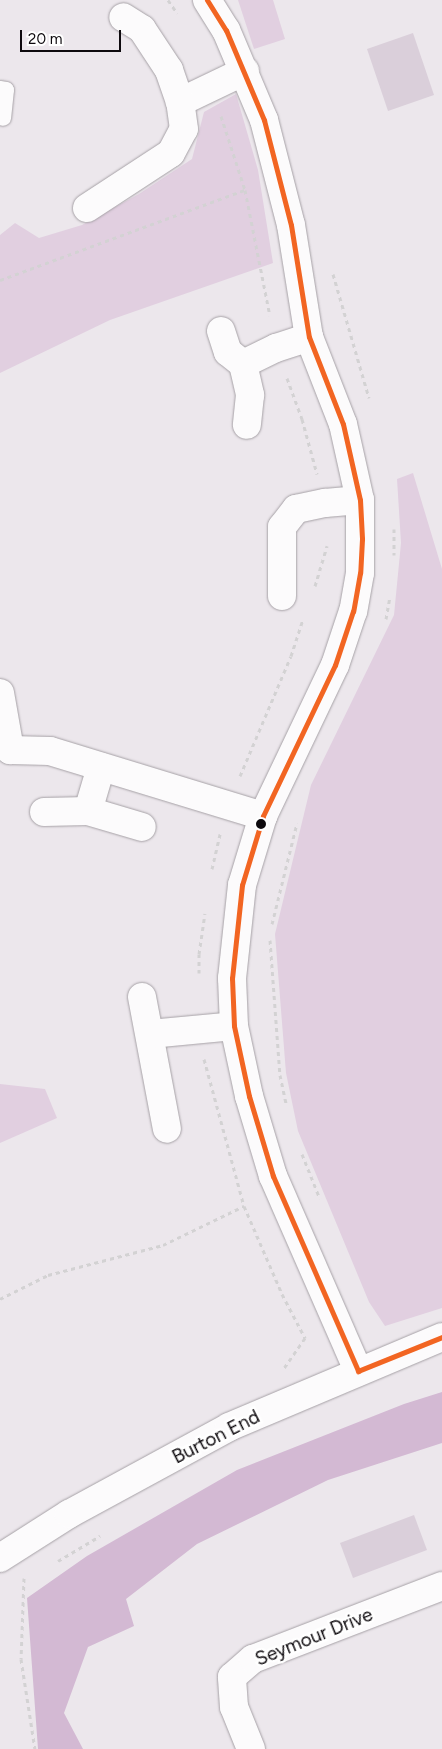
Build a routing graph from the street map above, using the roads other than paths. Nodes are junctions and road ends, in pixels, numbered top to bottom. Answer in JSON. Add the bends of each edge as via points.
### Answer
{"nodes":[{"id":1,"x":207,"y":0,"type":"edge"},
{"id":2,"x":123,"y":17,"type":"dead end"},
{"id":3,"x":245,"y":71,"type":"junction"},
{"id":4,"x":0,"y":89,"type":"edge"},
{"id":5,"x":180,"y":102,"type":"junction"},
{"id":6,"x":3,"y":118,"type":"dead end"},
{"id":7,"x":87,"y":208,"type":"dead end"},
{"id":8,"x":221,"y":331,"type":"dead end"},
{"id":9,"x":308,"y":338,"type":"junction"},
{"id":10,"x":243,"y":364,"type":"junction"},
{"id":11,"x":247,"y":425,"type":"dead end"},
{"id":12,"x":360,"y":500,"type":"junction"},
{"id":13,"x":282,"y":596,"type":"dead end"},
{"id":14,"x":0,"y":693,"type":"edge"},
{"id":15,"x":5,"y":752,"type":"edge"},
{"id":16,"x":101,"y":767,"type":"junction"},
{"id":17,"x":44,"y":812,"type":"dead end"},
{"id":18,"x":88,"y":812,"type":"junction"},
{"id":19,"x":263,"y":816,"type":"junction"},
{"id":20,"x":142,"y":827,"type":"dead end"},
{"id":21,"x":142,"y":998,"type":"dead end"},
{"id":22,"x":234,"y":1026,"type":"junction"},
{"id":23,"x":150,"y":1034,"type":"junction"},
{"id":24,"x":167,"y":1129,"type":"dead end"},
{"id":25,"x":442,"y":1337,"type":"edge"},
{"id":26,"x":358,"y":1371,"type":"junction"},
{"id":27,"x":6,"y":1553,"type":"edge"},
{"id":28,"x":442,"y":1586,"type":"edge"},
{"id":29,"x":251,"y":1749,"type":"edge"}],
"edges":[{"from":1,"to":3,"type":"street","via":[[226,30]]},
{"from":2,"to":5,"type":"street","via":[[142,29],[169,70]]},
{"from":3,"to":5,"type":"street"},
{"from":3,"to":9,"type":"street","via":[[264,120],[280,177]]},
{"from":4,"to":6,"type":"lane","via":[[6,90]]},
{"from":5,"to":7,"type":"street","via":[[184,129],[171,153]]},
{"from":8,"to":10,"type":"street","via":[[228,352]]},
{"from":9,"to":10,"type":"street","via":[[276,348]]},
{"from":9,"to":12,"type":"street","via":[[344,424]]},
{"from":10,"to":11,"type":"street","via":[[250,395]]},
{"from":12,"to":13,"type":"street","via":[[296,509],[282,527]]},
{"from":12,"to":19,"type":"street","via":[[360,573],[353,611],[335,665]]},
{"from":14,"to":15,"type":"street"},
{"from":15,"to":16,"type":"street","via":[[50,751]]},
{"from":16,"to":18,"type":"street"},
{"from":16,"to":19,"type":"street"},
{"from":17,"to":18,"type":"street"},
{"from":18,"to":20,"type":"street"},
{"from":19,"to":22,"type":"street","via":[[242,885],[232,978]]},
{"from":21,"to":23,"type":"street"},
{"from":22,"to":23,"type":"street"},
{"from":22,"to":26,"type":"street","via":[[249,1096],[273,1176]]},
{"from":23,"to":24,"type":"street"},
{"from":25,"to":26,"type":"street","name":"Burton End"},
{"from":26,"to":27,"type":"street","name":"Burton End","via":[[229,1427],[69,1514]]},
{"from":28,"to":29,"type":"street","name":"Seymour Drive","via":[[253,1660],[232,1677],[234,1706]]}]}
